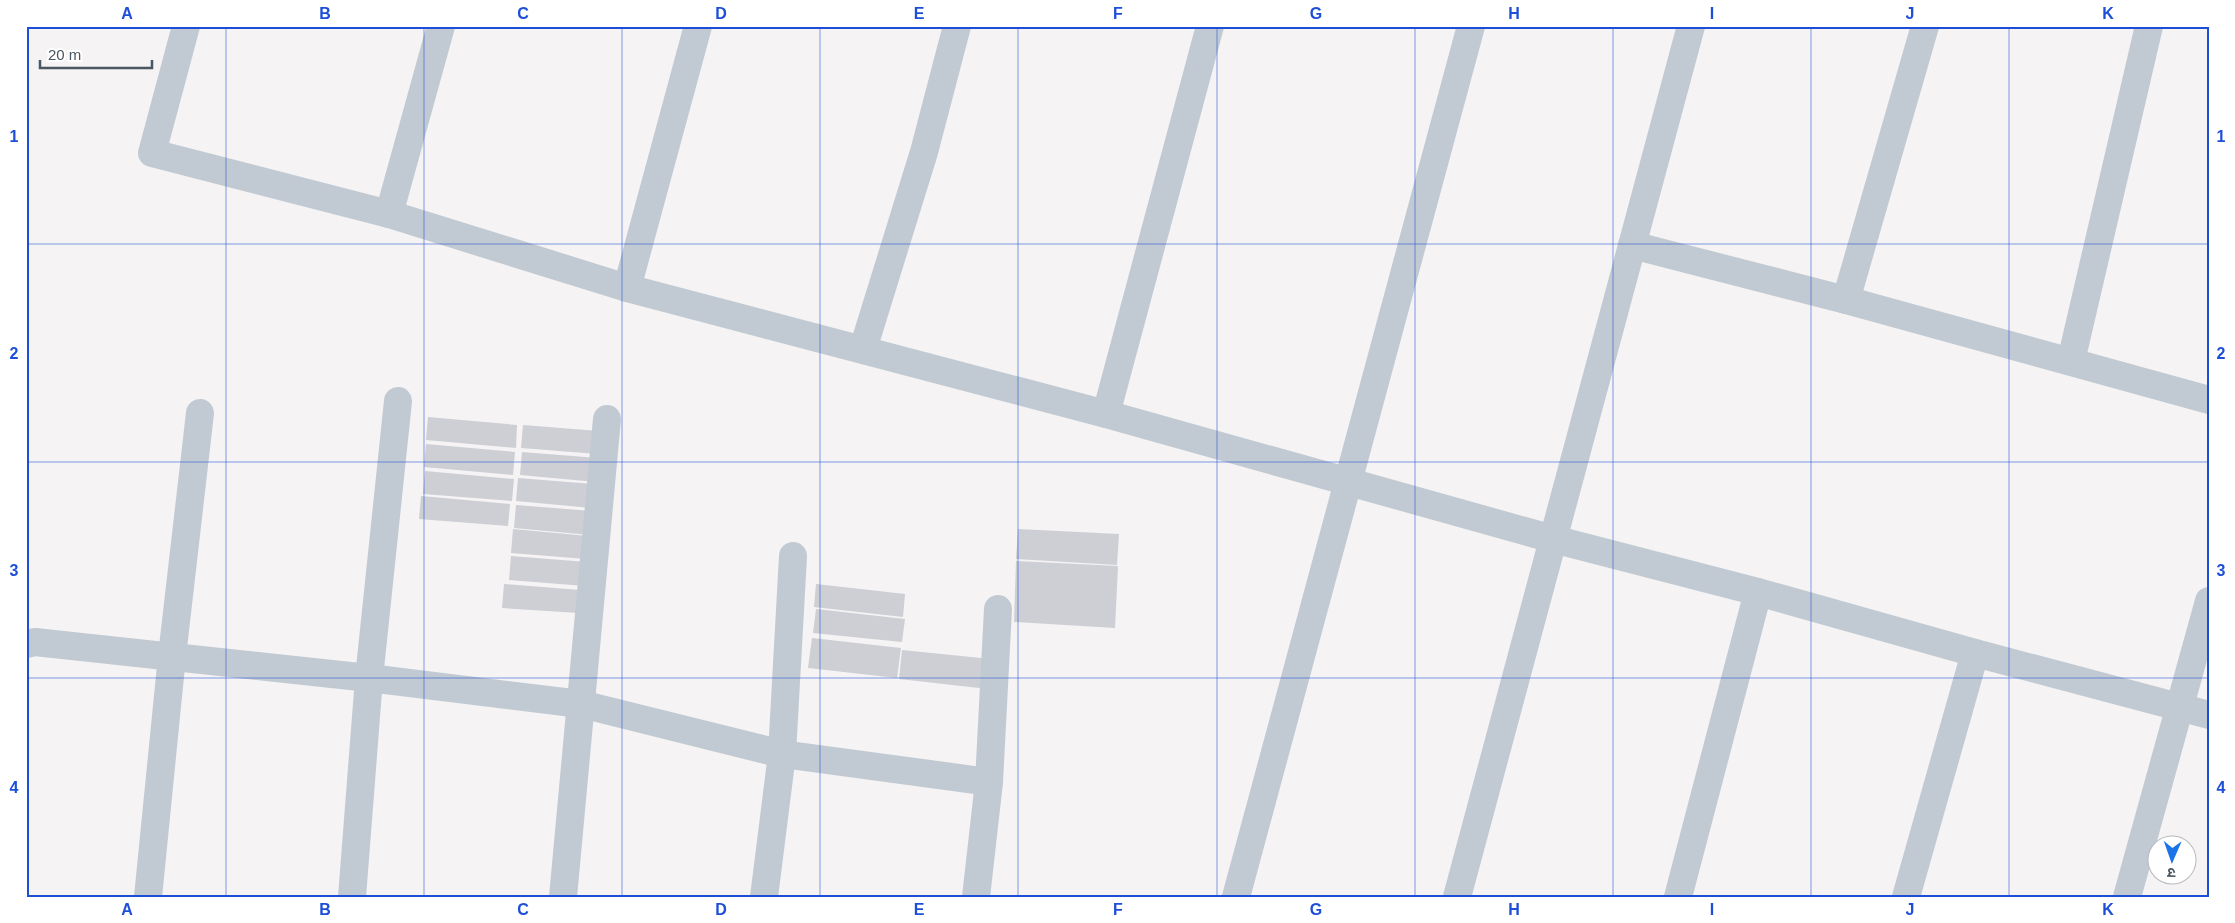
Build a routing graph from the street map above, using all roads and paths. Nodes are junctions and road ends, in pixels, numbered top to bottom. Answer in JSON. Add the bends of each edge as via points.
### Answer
{"nodes":[{"id":1,"x":186,"y":26,"type":"edge"},
{"id":2,"x":441,"y":26,"type":"edge"},
{"id":3,"x":698,"y":26,"type":"edge"},
{"id":4,"x":957,"y":26,"type":"edge"},
{"id":5,"x":1210,"y":26,"type":"edge"},
{"id":6,"x":1471,"y":26,"type":"edge"},
{"id":7,"x":1691,"y":26,"type":"edge"},
{"id":8,"x":1925,"y":26,"type":"edge"},
{"id":9,"x":2149,"y":26,"type":"edge"},
{"id":10,"x":389,"y":214,"type":"junction"},
{"id":11,"x":1632,"y":245,"type":"junction"},
{"id":12,"x":628,"y":288,"type":"junction"},
{"id":13,"x":1846,"y":300,"type":"junction"},
{"id":14,"x":863,"y":349,"type":"junction"},
{"id":15,"x":2071,"y":361,"type":"junction"},
{"id":16,"x":2209,"y":400,"type":"edge"},
{"id":17,"x":398,"y":401,"type":"dead end"},
{"id":18,"x":200,"y":413,"type":"dead end"},
{"id":19,"x":1106,"y":414,"type":"junction"},
{"id":20,"x":607,"y":419,"type":"dead end"},
{"id":21,"x":1348,"y":482,"type":"junction"},
{"id":22,"x":1552,"y":539,"type":"junction"},
{"id":23,"x":793,"y":556,"type":"dead end"},
{"id":24,"x":1758,"y":592,"type":"junction"},
{"id":25,"x":2209,"y":601,"type":"edge"},
{"id":26,"x":998,"y":609,"type":"dead end"},
{"id":27,"x":26,"y":644,"type":"edge"},
{"id":28,"x":1975,"y":653,"type":"junction"},
{"id":29,"x":172,"y":656,"type":"junction"},
{"id":30,"x":369,"y":678,"type":"junction"},
{"id":31,"x":581,"y":704,"type":"junction"},
{"id":32,"x":2180,"y":707,"type":"junction"},
{"id":33,"x":2209,"y":715,"type":"edge"},
{"id":34,"x":782,"y":754,"type":"junction"},
{"id":35,"x":989,"y":782,"type":"junction"},
{"id":36,"x":148,"y":897,"type":"edge"},
{"id":37,"x":352,"y":897,"type":"edge"},
{"id":38,"x":563,"y":897,"type":"edge"},
{"id":39,"x":764,"y":897,"type":"edge"},
{"id":40,"x":976,"y":897,"type":"edge"},
{"id":41,"x":1236,"y":897,"type":"edge"},
{"id":42,"x":1457,"y":897,"type":"edge"},
{"id":43,"x":1678,"y":897,"type":"edge"},
{"id":44,"x":1906,"y":897,"type":"edge"},
{"id":45,"x":2127,"y":897,"type":"edge"}],
"edges":[{"from":1,"to":10,"type":"street","via":[[152,153]]},
{"from":2,"to":10,"type":"street"},
{"from":3,"to":12,"type":"street"},
{"from":4,"to":14,"type":"street","via":[[924,152]]},
{"from":5,"to":19,"type":"street"},
{"from":6,"to":21,"type":"street"},
{"from":7,"to":11,"type":"street"},
{"from":8,"to":13,"type":"street"},
{"from":9,"to":15,"type":"street"},
{"from":10,"to":12,"type":"street"},
{"from":11,"to":13,"type":"street"},
{"from":11,"to":22,"type":"street"},
{"from":12,"to":14,"type":"street"},
{"from":13,"to":15,"type":"street"},
{"from":14,"to":19,"type":"street"},
{"from":15,"to":16,"type":"street"},
{"from":17,"to":30,"type":"street"},
{"from":18,"to":29,"type":"street"},
{"from":19,"to":21,"type":"street"},
{"from":20,"to":31,"type":"street"},
{"from":21,"to":22,"type":"street"},
{"from":21,"to":41,"type":"street"},
{"from":22,"to":24,"type":"street"},
{"from":22,"to":42,"type":"street"},
{"from":23,"to":34,"type":"street"},
{"from":24,"to":28,"type":"street"},
{"from":24,"to":43,"type":"street"},
{"from":25,"to":32,"type":"street"},
{"from":26,"to":35,"type":"street"},
{"from":27,"to":29,"type":"street","via":[[35,642]]},
{"from":28,"to":32,"type":"street"},
{"from":28,"to":44,"type":"street"},
{"from":29,"to":30,"type":"street"},
{"from":29,"to":36,"type":"street"},
{"from":30,"to":31,"type":"street"},
{"from":30,"to":37,"type":"street"},
{"from":31,"to":34,"type":"street"},
{"from":31,"to":38,"type":"street"},
{"from":32,"to":33,"type":"street"},
{"from":32,"to":45,"type":"street"},
{"from":34,"to":35,"type":"street"},
{"from":34,"to":39,"type":"street"},
{"from":35,"to":40,"type":"street"}]}
